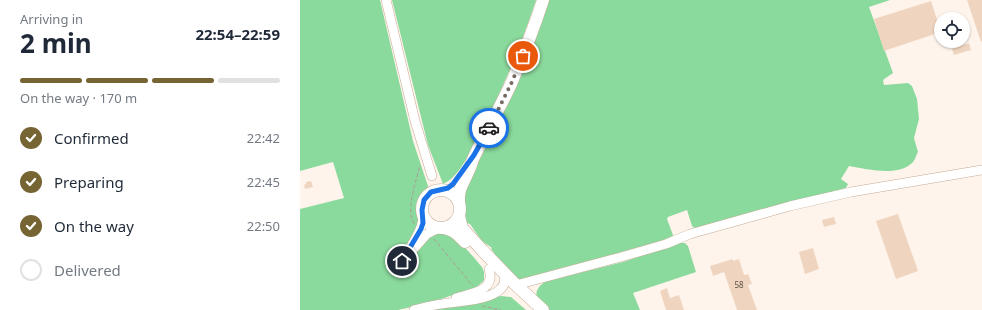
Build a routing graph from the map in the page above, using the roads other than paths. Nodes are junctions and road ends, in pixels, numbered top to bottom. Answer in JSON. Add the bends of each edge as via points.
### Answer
{"nodes":[{"id":1,"x":386,"y":0,"type":"edge"},
{"id":2,"x":542,"y":0,"type":"edge"},
{"id":3,"x":474,"y":155,"type":"junction"},
{"id":4,"x":982,"y":170,"type":"edge"},
{"id":5,"x":432,"y":176,"type":"dead end"},
{"id":6,"x":442,"y":189,"type":"junction"},
{"id":7,"x":459,"y":201,"type":"junction"},
{"id":8,"x":423,"y":216,"type":"junction"},
{"id":9,"x":459,"y":216,"type":"junction"},
{"id":10,"x":441,"y":228,"type":"junction"},
{"id":11,"x":489,"y":269,"type":"junction"},
{"id":12,"x":508,"y":281,"type":"junction"},
{"id":13,"x":476,"y":295,"type":"junction"},
{"id":14,"x":414,"y":310,"type":"edge"},
{"id":15,"x":534,"y":310,"type":"edge"},
{"id":16,"x":544,"y":310,"type":"edge"}],
"edges":[{"from":1,"to":5,"type":"street","via":[[415,121]]},
{"from":2,"to":3,"type":"main road","via":[[511,84]]},
{"from":3,"to":6,"type":"main road","via":[[453,184]]},
{"from":3,"to":7,"type":"main road","via":[[458,194]]},
{"from":4,"to":12,"type":"street","via":[[851,192],[790,206],[690,234],[621,257]]},
{"from":6,"to":7,"type":"main road","via":[[452,192]]},
{"from":6,"to":8,"type":"main road","via":[[431,192],[424,200]]},
{"from":7,"to":9,"type":"main road"},
{"from":8,"to":10,"type":"main road","via":[[429,224]]},
{"from":8,"to":10,"type":"street","via":[[424,232]]},
{"from":9,"to":10,"type":"main road","via":[[453,224]]},
{"from":9,"to":12,"type":"main road","via":[[462,228]]},
{"from":10,"to":11,"type":"main road","via":[[456,233]]},
{"from":11,"to":12,"type":"main road"},
{"from":11,"to":13,"type":"street","via":[[490,281]]},
{"from":12,"to":13,"type":"street","via":[[496,293]]},
{"from":12,"to":15,"type":"main road"},
{"from":12,"to":16,"type":"main road"},
{"from":13,"to":14,"type":"street"}]}
